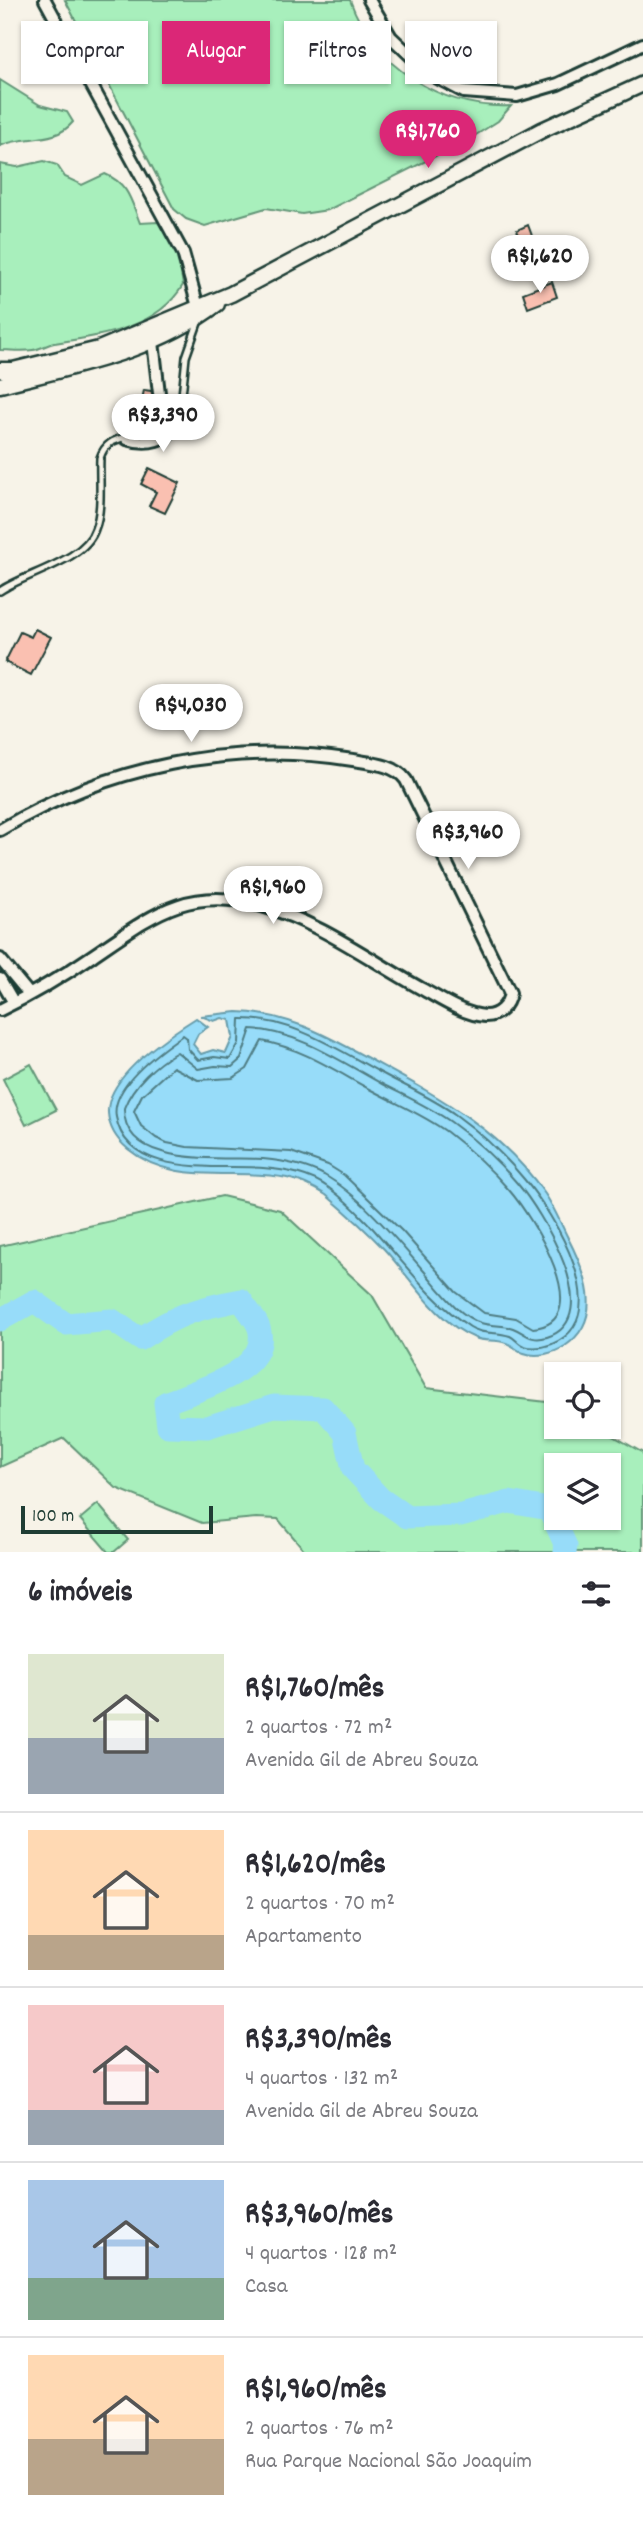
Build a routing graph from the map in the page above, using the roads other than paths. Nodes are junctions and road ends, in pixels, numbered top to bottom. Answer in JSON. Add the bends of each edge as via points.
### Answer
{"nodes":[{"id":1,"x":45,"y":0,"type":"edge"},
{"id":2,"x":369,"y":0,"type":"edge"},
{"id":3,"x":643,"y":44,"type":"edge"},
{"id":4,"x":640,"y":88,"type":"edge"},
{"id":5,"x":200,"y":311,"type":"junction"},
{"id":6,"x":152,"y":335,"type":"junction"},
{"id":7,"x":0,"y":370,"type":"edge"},
{"id":8,"x":0,"y":385,"type":"edge"},
{"id":9,"x":159,"y":393,"type":"dead end"},
{"id":10,"x":181,"y":405,"type":"dead end"},
{"id":11,"x":157,"y":408,"type":"dead end"},
{"id":12,"x":177,"y":421,"type":"dead end"},
{"id":13,"x":127,"y":439,"type":"junction"},
{"id":14,"x":0,"y":591,"type":"edge"},
{"id":15,"x":0,"y":830,"type":"edge"},
{"id":16,"x":0,"y":958,"type":"edge"},
{"id":17,"x":0,"y":979,"type":"edge"},
{"id":18,"x":29,"y":994,"type":"junction"},
{"id":19,"x":14,"y":1003,"type":"junction"},
{"id":20,"x":0,"y":1010,"type":"edge"}],
"edges":[{"from":1,"to":5,"type":"street","via":[[183,253]]},
{"from":2,"to":3,"type":"street","via":[[391,37],[430,74],[464,92],[517,96],[558,84]]},
{"from":4,"to":5,"type":"street","via":[[542,130]]},
{"from":5,"to":6,"type":"street"},
{"from":5,"to":10,"type":"lane","via":[[186,357]]},
{"from":6,"to":7,"type":"street"},
{"from":6,"to":8,"type":"street","via":[[88,362]]},
{"from":6,"to":9,"type":"street"},
{"from":11,"to":13,"type":"lane","via":[[146,428]]},
{"from":12,"to":13,"type":"street","via":[[161,439]]},
{"from":13,"to":14,"type":"lane","via":[[118,438],[103,447],[92,537],[65,559]]},
{"from":15,"to":18,"type":"street","via":[[80,790],[127,774],[206,758],[309,754],[398,771],[510,993],[498,1012],[475,1014],[286,914],[210,898],[180,904],[143,920]]},
{"from":16,"to":18,"type":"street"},
{"from":17,"to":19,"type":"street"},
{"from":18,"to":19,"type":"street"},
{"from":19,"to":20,"type":"street"}]}
